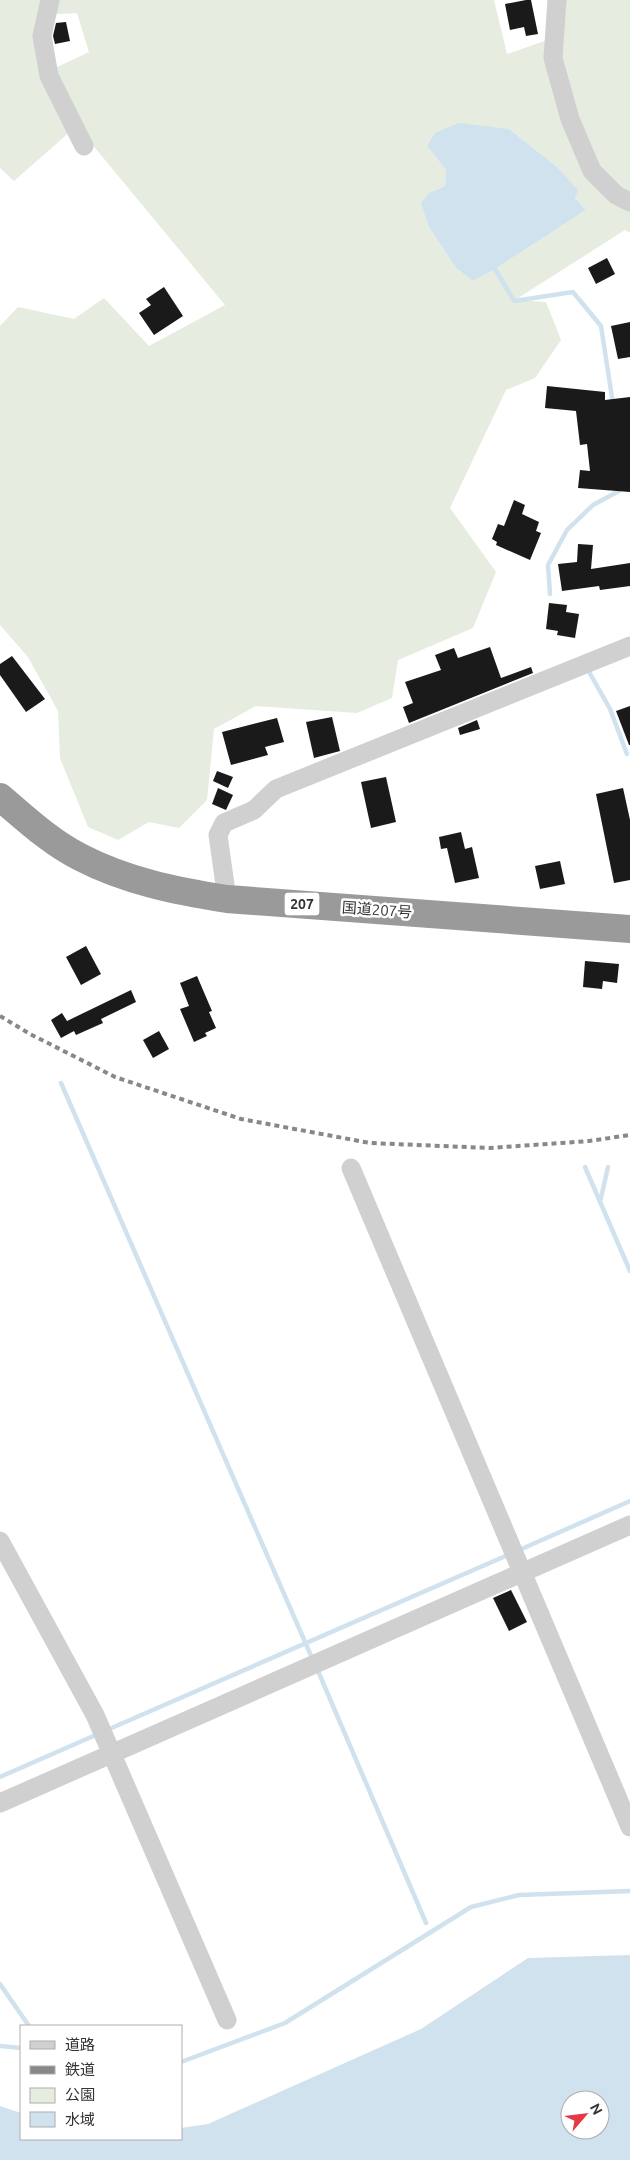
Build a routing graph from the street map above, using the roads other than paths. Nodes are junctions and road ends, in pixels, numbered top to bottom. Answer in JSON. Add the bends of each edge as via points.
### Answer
{"nodes":[{"id":1,"x":50,"y":0,"type":"edge"},
{"id":2,"x":557,"y":0,"type":"edge"},
{"id":3,"x":84,"y":146,"type":"dead end"},
{"id":4,"x":630,"y":202,"type":"edge"},
{"id":5,"x":630,"y":646,"type":"edge"},
{"id":6,"x":0,"y":797,"type":"edge"},
{"id":7,"x":227,"y":899,"type":"junction"},
{"id":8,"x":630,"y":929,"type":"edge"},
{"id":9,"x":351,"y":1168,"type":"dead end"},
{"id":10,"x":630,"y":1525,"type":"edge"},
{"id":11,"x":0,"y":1541,"type":"edge"},
{"id":12,"x":516,"y":1559,"type":"junction"},
{"id":13,"x":106,"y":1740,"type":"junction"},
{"id":14,"x":0,"y":1803,"type":"edge"},
{"id":15,"x":630,"y":1827,"type":"edge"},
{"id":16,"x":227,"y":2020,"type":"dead end"}],
"edges":[{"from":1,"to":3,"type":"street","via":[[42,36],[49,76]]},
{"from":2,"to":4,"type":"street","via":[[554,58],[570,119],[592,171],[616,195]]},
{"from":5,"to":7,"type":"street","via":[[276,789],[254,810],[224,823],[218,835]]},
{"from":6,"to":7,"type":"highway","name":"国道207号","number":"207","via":[[37,829],[79,857],[127,878],[179,892]]},
{"from":7,"to":8,"type":"highway","name":"国道207号","number":"207"},
{"from":9,"to":12,"type":"street"},
{"from":10,"to":12,"type":"street"},
{"from":11,"to":13,"type":"street"},
{"from":12,"to":13,"type":"street"},
{"from":12,"to":15,"type":"street"},
{"from":13,"to":14,"type":"street"},
{"from":13,"to":16,"type":"street"}]}
